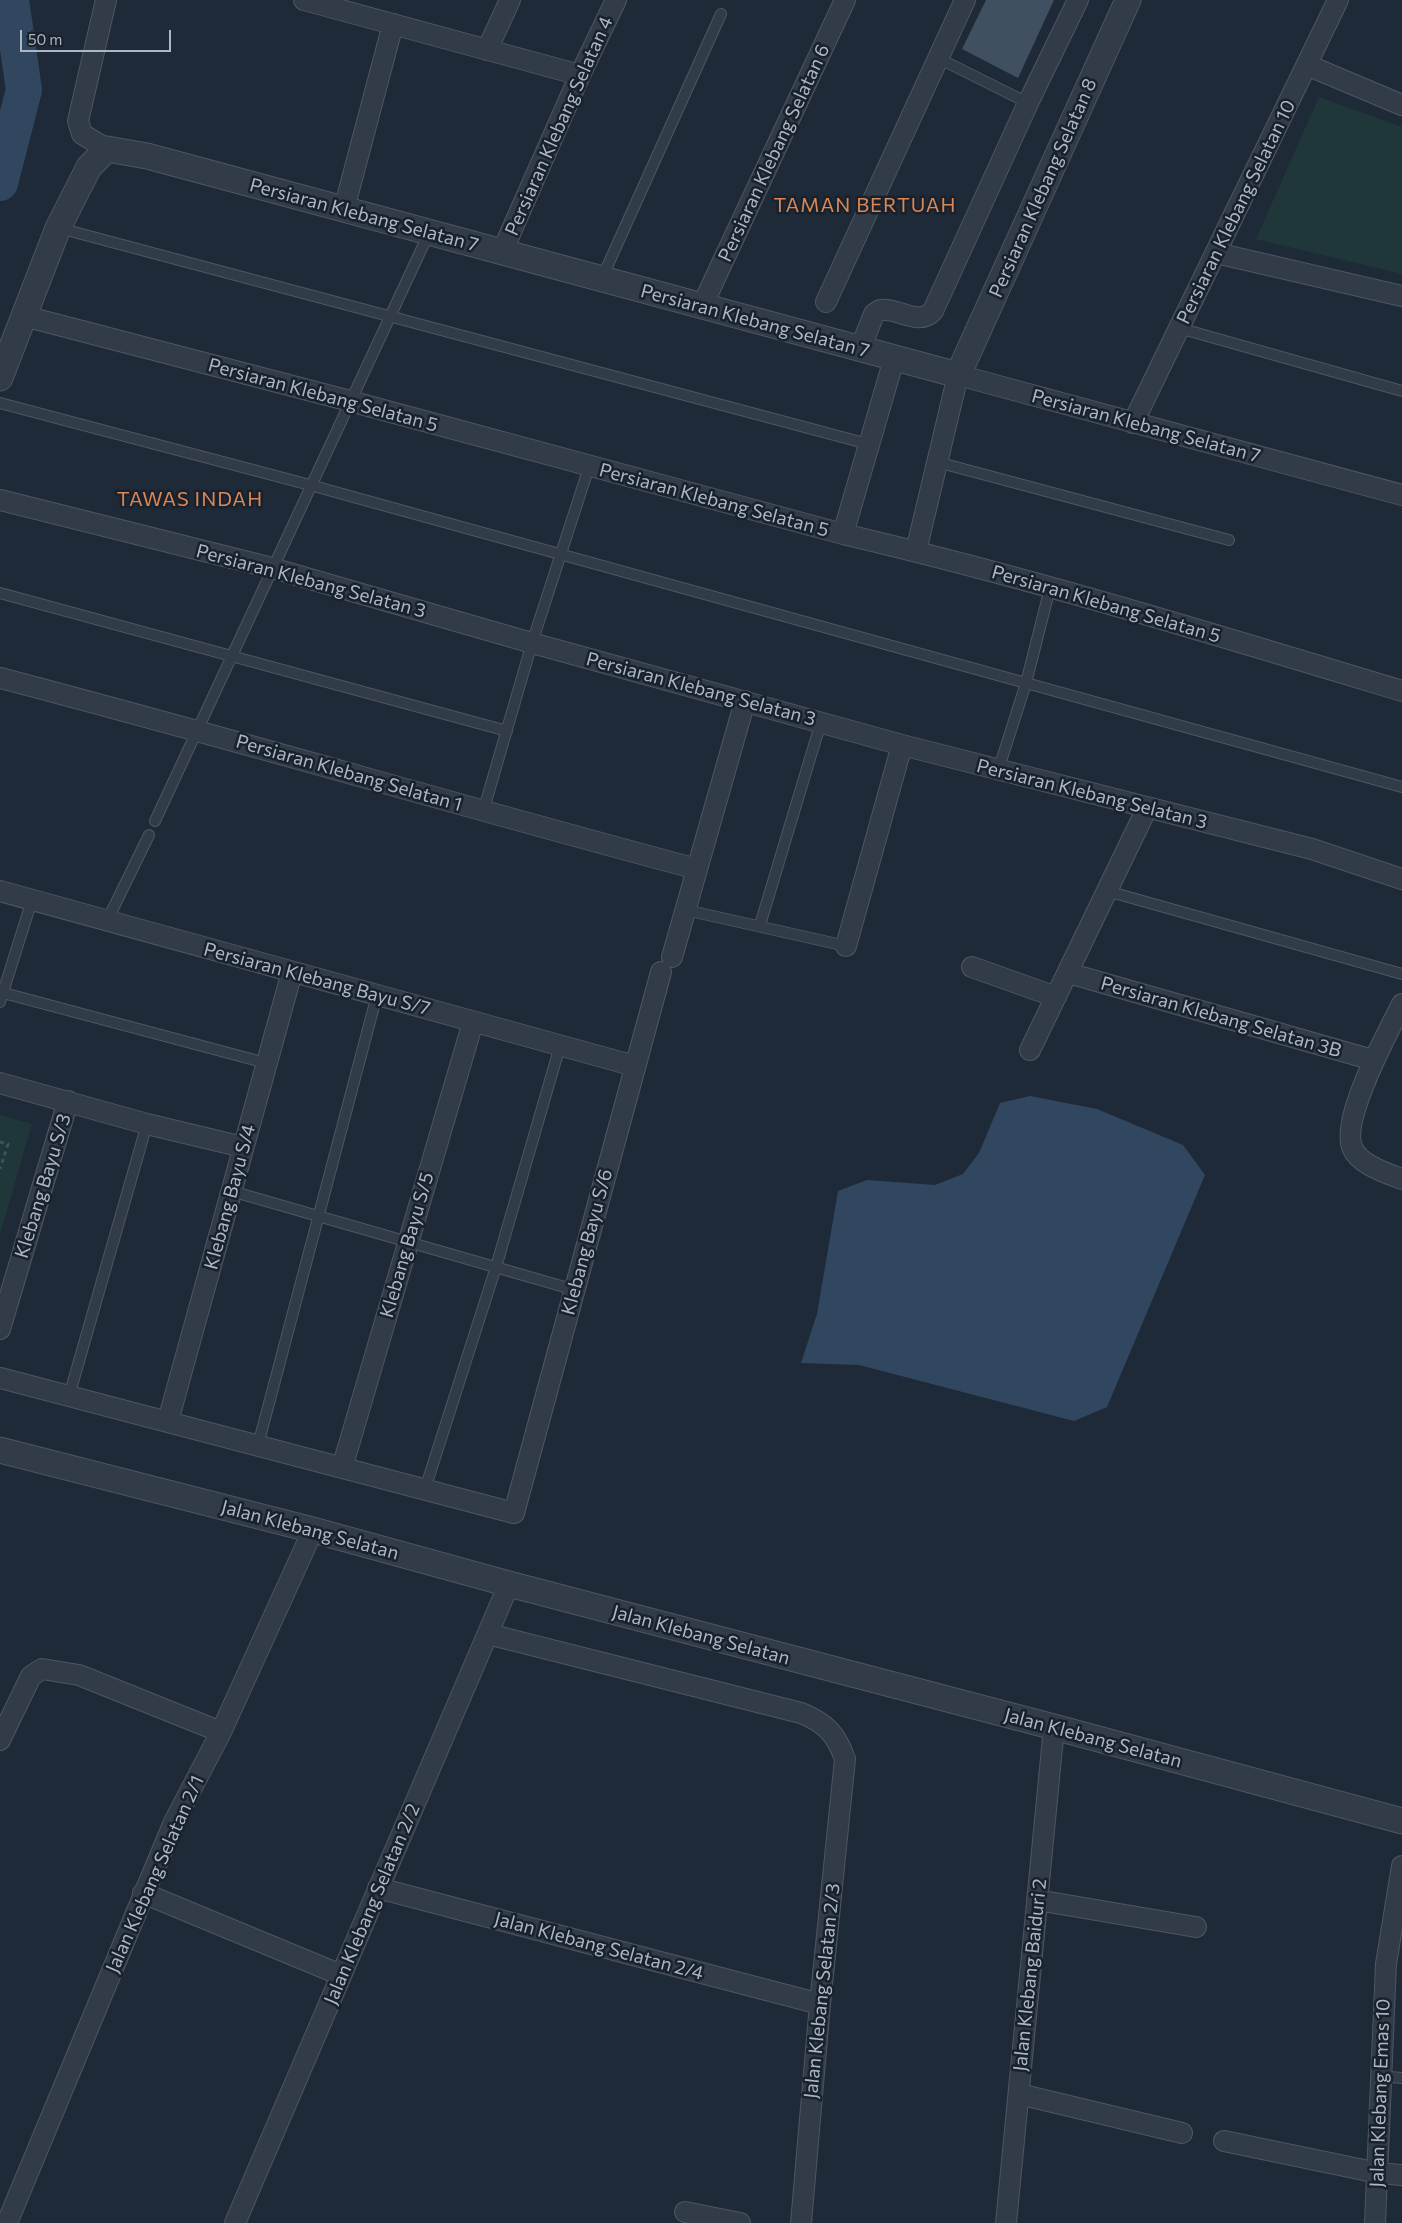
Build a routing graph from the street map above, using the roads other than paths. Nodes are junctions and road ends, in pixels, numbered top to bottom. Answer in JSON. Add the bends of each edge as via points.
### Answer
{"nodes":[{"id":1,"x":106,"y":0,"type":"edge"},
{"id":2,"x":304,"y":0,"type":"edge"},
{"id":3,"x":510,"y":0,"type":"edge"},
{"id":4,"x":616,"y":0,"type":"edge"},
{"id":5,"x":845,"y":0,"type":"edge"},
{"id":6,"x":965,"y":0,"type":"edge"},
{"id":7,"x":1078,"y":0,"type":"edge"},
{"id":8,"x":1128,"y":0,"type":"edge"},
{"id":9,"x":1338,"y":0,"type":"edge"},
{"id":10,"x":721,"y":14,"type":"dead end"},
{"id":11,"x":393,"y":24,"type":"junction"},
{"id":12,"x":487,"y":50,"type":"junction"},
{"id":13,"x":938,"y":58,"type":"junction"},
{"id":14,"x":1307,"y":65,"type":"junction"},
{"id":15,"x":580,"y":75,"type":"junction"},
{"id":16,"x":1028,"y":103,"type":"junction"},
{"id":17,"x":1402,"y":105,"type":"edge"},
{"id":18,"x":107,"y":149,"type":"junction"},
{"id":19,"x":344,"y":209,"type":"junction"},
{"id":20,"x":58,"y":228,"type":"junction"},
{"id":21,"x":429,"y":232,"type":"junction"},
{"id":22,"x":502,"y":252,"type":"junction"},
{"id":23,"x":1216,"y":253,"type":"junction"},
{"id":24,"x":602,"y":279,"type":"junction"},
{"id":25,"x":1402,"y":296,"type":"edge"},
{"id":26,"x":826,"y":302,"type":"dead end"},
{"id":27,"x":702,"y":306,"type":"junction"},
{"id":28,"x":24,"y":316,"type":"junction"},
{"id":29,"x":389,"y":316,"type":"junction"},
{"id":30,"x":1180,"y":328,"type":"junction"},
{"id":31,"x":860,"y":349,"type":"junction"},
{"id":32,"x":894,"y":359,"type":"junction"},
{"id":33,"x":958,"y":375,"type":"junction"},
{"id":34,"x":0,"y":378,"type":"edge"},
{"id":35,"x":1402,"y":391,"type":"edge"},
{"id":36,"x":350,"y":401,"type":"junction"},
{"id":37,"x":0,"y":403,"type":"edge"},
{"id":38,"x":1133,"y":423,"type":"junction"},
{"id":39,"x":868,"y":444,"type":"junction"},
{"id":40,"x":937,"y":462,"type":"junction"},
{"id":41,"x":589,"y":467,"type":"junction"},
{"id":42,"x":310,"y":485,"type":"junction"},
{"id":43,"x":1402,"y":496,"type":"edge"},
{"id":44,"x":0,"y":500,"type":"edge"},
{"id":45,"x":843,"y":534,"type":"junction"},
{"id":46,"x":1229,"y":540,"type":"dead end"},
{"id":47,"x":916,"y":551,"type":"junction"},
{"id":48,"x":560,"y":556,"type":"junction"},
{"id":49,"x":272,"y":568,"type":"junction"},
{"id":50,"x":1050,"y":588,"type":"junction"},
{"id":51,"x":0,"y":593,"type":"edge"},
{"id":52,"x":532,"y":643,"type":"junction"},
{"id":53,"x":231,"y":655,"type":"junction"},
{"id":54,"x":0,"y":678,"type":"edge"},
{"id":55,"x":1026,"y":682,"type":"junction"},
{"id":56,"x":1402,"y":691,"type":"edge"},
{"id":57,"x":745,"y":701,"type":"junction"},
{"id":58,"x":821,"y":722,"type":"junction"},
{"id":59,"x":197,"y":729,"type":"junction"},
{"id":60,"x":507,"y":731,"type":"junction"},
{"id":61,"x":902,"y":745,"type":"junction"},
{"id":62,"x":998,"y":771,"type":"junction"},
{"id":63,"x":1402,"y":787,"type":"edge"},
{"id":64,"x":1147,"y":808,"type":"junction"},
{"id":65,"x":483,"y":812,"type":"junction"},
{"id":66,"x":155,"y":821,"type":"dead end"},
{"id":67,"x":149,"y":835,"type":"dead end"},
{"id":68,"x":697,"y":869,"type":"junction"},
{"id":69,"x":1402,"y":879,"type":"edge"},
{"id":70,"x":1107,"y":891,"type":"junction"},
{"id":71,"x":0,"y":892,"type":"edge"},
{"id":72,"x":32,"y":900,"type":"junction"},
{"id":73,"x":686,"y":910,"type":"junction"},
{"id":74,"x":107,"y":921,"type":"junction"},
{"id":75,"x":760,"y":925,"type":"junction"},
{"id":76,"x":846,"y":946,"type":"joint"},
{"id":77,"x":972,"y":967,"type":"dead end"},
{"id":78,"x":292,"y":972,"type":"junction"},
{"id":79,"x":1068,"y":974,"type":"junction"},
{"id":80,"x":1402,"y":974,"type":"edge"},
{"id":81,"x":377,"y":995,"type":"junction"},
{"id":82,"x":1,"y":996,"type":"edge"},
{"id":83,"x":1056,"y":997,"type":"junction"},
{"id":84,"x":1402,"y":1004,"type":"edge"},
{"id":85,"x":473,"y":1022,"type":"junction"},
{"id":86,"x":560,"y":1046,"type":"junction"},
{"id":87,"x":1030,"y":1050,"type":"dead end"},
{"id":88,"x":1373,"y":1060,"type":"junction"},
{"id":89,"x":266,"y":1063,"type":"junction"},
{"id":90,"x":634,"y":1066,"type":"junction"},
{"id":91,"x":0,"y":1083,"type":"edge"},
{"id":92,"x":68,"y":1101,"type":"junction"},
{"id":93,"x":147,"y":1124,"type":"junction"},
{"id":94,"x":243,"y":1147,"type":"junction"},
{"id":95,"x":1402,"y":1179,"type":"edge"},
{"id":96,"x":232,"y":1191,"type":"junction"},
{"id":97,"x":318,"y":1216,"type":"junction"},
{"id":98,"x":408,"y":1242,"type":"junction"},
{"id":99,"x":496,"y":1267,"type":"junction"},
{"id":100,"x":575,"y":1290,"type":"junction"},
{"id":101,"x":0,"y":1329,"type":"edge"},
{"id":102,"x":0,"y":1378,"type":"edge"},
{"id":103,"x":70,"y":1396,"type":"junction"},
{"id":104,"x":168,"y":1422,"type":"junction"},
{"id":105,"x":258,"y":1445,"type":"junction"},
{"id":106,"x":0,"y":1450,"type":"edge"},
{"id":107,"x":342,"y":1468,"type":"junction"},
{"id":108,"x":424,"y":1489,"type":"junction"},
{"id":109,"x":313,"y":1530,"type":"junction"},
{"id":110,"x":509,"y":1584,"type":"junction"},
{"id":111,"x":488,"y":1634,"type":"junction"},
{"id":112,"x":1054,"y":1727,"type":"junction"},
{"id":113,"x":221,"y":1732,"type":"junction"},
{"id":114,"x":0,"y":1740,"type":"edge"},
{"id":115,"x":1402,"y":1821,"type":"edge"},
{"id":116,"x":1402,"y":1866,"type":"edge"},
{"id":117,"x":378,"y":1888,"type":"junction"},
{"id":118,"x":143,"y":1893,"type":"junction"},
{"id":119,"x":1037,"y":1900,"type":"junction"},
{"id":120,"x":1196,"y":1927,"type":"dead end"},
{"id":121,"x":1394,"y":1964,"type":"edge"},
{"id":122,"x":341,"y":1976,"type":"junction"},
{"id":123,"x":820,"y":2004,"type":"junction"},
{"id":124,"x":1380,"y":2076,"type":"junction"},
{"id":125,"x":1402,"y":2078,"type":"edge"},
{"id":126,"x":1019,"y":2094,"type":"junction"},
{"id":127,"x":1182,"y":2133,"type":"dead end"},
{"id":128,"x":1224,"y":2141,"type":"dead end"},
{"id":129,"x":1378,"y":2173,"type":"junction"},
{"id":130,"x":1402,"y":2175,"type":"edge"},
{"id":131,"x":685,"y":2212,"type":"dead end"},
{"id":132,"x":7,"y":2223,"type":"edge"},
{"id":133,"x":234,"y":2223,"type":"edge"},
{"id":134,"x":740,"y":2223,"type":"edge"},
{"id":135,"x":801,"y":2223,"type":"edge"},
{"id":136,"x":1006,"y":2223,"type":"edge"},
{"id":137,"x":1375,"y":2223,"type":"edge"}],
"edges":[{"from":1,"to":18,"type":"street","via":[[78,121],[82,134]]},
{"from":2,"to":11,"type":"street"},
{"from":3,"to":12,"type":"street"},
{"from":4,"to":15,"type":"street","name":"Persiaran Klebang Selatan 4"},
{"from":5,"to":27,"type":"street","name":"Persiaran Klebang Selatan 6"},
{"from":6,"to":13,"type":"street"},
{"from":7,"to":16,"type":"street"},
{"from":8,"to":33,"type":"street","name":"Persiaran Klebang Selatan 8"},
{"from":9,"to":14,"type":"street","name":"Persiaran Klebang Selatan 10"},
{"from":10,"to":24,"type":"lane"},
{"from":11,"to":12,"type":"street"},
{"from":11,"to":19,"type":"street"},
{"from":12,"to":15,"type":"street"},
{"from":13,"to":16,"type":"lane"},
{"from":13,"to":26,"type":"street"},
{"from":14,"to":17,"type":"street"},
{"from":14,"to":23,"type":"street","name":"Persiaran Klebang Selatan 10"},
{"from":15,"to":22,"type":"street","name":"Persiaran Klebang Selatan 4"},
{"from":16,"to":31,"type":"street","via":[[933,311],[919,318],[880,310],[874,314]]},
{"from":18,"to":19,"type":"street","name":"Persiaran Klebang Selatan 7","via":[[146,156]]},
{"from":18,"to":20,"type":"street","via":[[89,166]]},
{"from":19,"to":21,"type":"street","name":"Persiaran Klebang Selatan 7"},
{"from":20,"to":28,"type":"street"},
{"from":20,"to":29,"type":"lane"},
{"from":21,"to":22,"type":"street","name":"Persiaran Klebang Selatan 7"},
{"from":21,"to":29,"type":"lane"},
{"from":22,"to":24,"type":"street","name":"Persiaran Klebang Selatan 7"},
{"from":23,"to":25,"type":"street"},
{"from":23,"to":30,"type":"street","name":"Persiaran Klebang Selatan 10"},
{"from":24,"to":27,"type":"street","name":"Persiaran Klebang Selatan 7"},
{"from":27,"to":31,"type":"street","name":"Persiaran Klebang Selatan 7"},
{"from":28,"to":34,"type":"street"},
{"from":28,"to":36,"type":"street","name":"Persiaran Klebang Selatan 5"},
{"from":29,"to":36,"type":"lane"},
{"from":29,"to":39,"type":"lane"},
{"from":30,"to":35,"type":"lane"},
{"from":30,"to":38,"type":"street","name":"Persiaran Klebang Selatan 10"},
{"from":31,"to":32,"type":"street","name":"Persiaran Klebang Selatan 7"},
{"from":32,"to":33,"type":"street","name":"Persiaran Klebang Selatan 7"},
{"from":32,"to":39,"type":"street"},
{"from":33,"to":38,"type":"street","name":"Persiaran Klebang Selatan 7"},
{"from":33,"to":40,"type":"street"},
{"from":36,"to":41,"type":"street","name":"Persiaran Klebang Selatan 5"},
{"from":36,"to":42,"type":"lane"},
{"from":37,"to":42,"type":"lane"},
{"from":38,"to":43,"type":"street","name":"Persiaran Klebang Selatan 7"},
{"from":39,"to":45,"type":"street"},
{"from":40,"to":46,"type":"lane"},
{"from":40,"to":47,"type":"street"},
{"from":41,"to":45,"type":"street","name":"Persiaran Klebang Selatan 5"},
{"from":41,"to":48,"type":"lane"},
{"from":42,"to":48,"type":"lane"},
{"from":42,"to":49,"type":"lane"},
{"from":44,"to":49,"type":"street","name":"Persiaran Klebang Selatan 3"},
{"from":45,"to":47,"type":"street","name":"Persiaran Klebang Selatan 5"},
{"from":47,"to":50,"type":"street","name":"Persiaran Klebang Selatan 5"},
{"from":48,"to":52,"type":"lane"},
{"from":48,"to":55,"type":"lane"},
{"from":49,"to":52,"type":"street","name":"Persiaran Klebang Selatan 3"},
{"from":49,"to":53,"type":"lane"},
{"from":50,"to":55,"type":"lane"},
{"from":50,"to":56,"type":"street","name":"Persiaran Klebang Selatan 5"},
{"from":51,"to":53,"type":"lane"},
{"from":52,"to":57,"type":"street","name":"Persiaran Klebang Selatan 3"},
{"from":52,"to":60,"type":"lane"},
{"from":53,"to":59,"type":"lane"},
{"from":53,"to":60,"type":"lane"},
{"from":54,"to":59,"type":"street","name":"Persiaran Klebang Selatan 1"},
{"from":55,"to":62,"type":"lane"},
{"from":55,"to":63,"type":"lane"},
{"from":57,"to":58,"type":"street","name":"Persiaran Klebang Selatan 3"},
{"from":57,"to":68,"type":"street","name":"Klebang Bayu S/6"},
{"from":58,"to":61,"type":"street","name":"Persiaran Klebang Selatan 3"},
{"from":58,"to":75,"type":"lane"},
{"from":59,"to":65,"type":"street","name":"Persiaran Klebang Selatan 1"},
{"from":59,"to":66,"type":"lane"},
{"from":60,"to":65,"type":"lane"},
{"from":61,"to":62,"type":"street","name":"Persiaran Klebang Selatan 3"},
{"from":61,"to":76,"type":"street"},
{"from":62,"to":64,"type":"street","name":"Persiaran Klebang Selatan 3"},
{"from":64,"to":69,"type":"street","name":"Persiaran Klebang Selatan 3","via":[[1312,849]]},
{"from":64,"to":70,"type":"street"},
{"from":65,"to":68,"type":"street","name":"Persiaran Klebang Selatan 1"},
{"from":67,"to":74,"type":"lane"},
{"from":68,"to":73,"type":"street","name":"Klebang Bayu S/6"},
{"from":70,"to":79,"type":"street"},
{"from":70,"to":80,"type":"lane"},
{"from":71,"to":72,"type":"street","name":"Persiaran Klebang Bayu S/7"},
{"from":72,"to":74,"type":"street","name":"Persiaran Klebang Bayu S/7"},
{"from":72,"to":82,"type":"lane"},
{"from":73,"to":75,"type":"lane"},
{"from":73,"to":90,"type":"street","name":"Klebang Bayu S/6"},
{"from":74,"to":78,"type":"street","name":"Persiaran Klebang Bayu S/7"},
{"from":75,"to":76,"type":"lane"},
{"from":77,"to":83,"type":"street"},
{"from":78,"to":81,"type":"street","name":"Persiaran Klebang Bayu S/7"},
{"from":78,"to":89,"type":"street","name":"Klebang Bayu S/4"},
{"from":79,"to":83,"type":"street"},
{"from":79,"to":88,"type":"street","name":"Persiaran Klebang Selatan 3B"},
{"from":81,"to":85,"type":"street","name":"Persiaran Klebang Bayu S/7"},
{"from":81,"to":97,"type":"lane"},
{"from":82,"to":89,"type":"lane"},
{"from":83,"to":87,"type":"street"},
{"from":84,"to":88,"type":"street"},
{"from":85,"to":86,"type":"street","name":"Persiaran Klebang Bayu S/7"},
{"from":85,"to":98,"type":"street","name":"Klebang Bayu S/5"},
{"from":86,"to":90,"type":"street","name":"Persiaran Klebang Bayu S/7"},
{"from":86,"to":99,"type":"lane"},
{"from":88,"to":95,"type":"street","via":[[1349,1129],[1352,1148],[1371,1167]]},
{"from":89,"to":94,"type":"street","name":"Klebang Bayu S/4"},
{"from":90,"to":100,"type":"street","name":"Klebang Bayu S/6"},
{"from":91,"to":92,"type":"street","name":"Klebang Bayu S/3"},
{"from":92,"to":93,"type":"street","name":"Klebang Bayu S/3"},
{"from":92,"to":101,"type":"street","name":"Klebang Bayu S/3"},
{"from":93,"to":94,"type":"street","name":"Klebang Bayu S/3"},
{"from":93,"to":103,"type":"lane"},
{"from":94,"to":96,"type":"street","name":"Klebang Bayu S/4"},
{"from":96,"to":97,"type":"lane"},
{"from":96,"to":104,"type":"street","name":"Klebang Bayu S/4"},
{"from":97,"to":98,"type":"lane"},
{"from":97,"to":105,"type":"lane"},
{"from":98,"to":99,"type":"lane"},
{"from":98,"to":107,"type":"street","name":"Klebang Bayu S/5"},
{"from":99,"to":100,"type":"lane"},
{"from":99,"to":108,"type":"lane"},
{"from":100,"to":108,"type":"street","name":"Klebang Bayu S/6","via":[[514,1513]]},
{"from":102,"to":103,"type":"street"},
{"from":103,"to":104,"type":"street"},
{"from":104,"to":105,"type":"street"},
{"from":105,"to":107,"type":"street"},
{"from":106,"to":109,"type":"street","name":"Jalan Klebang Selatan"},
{"from":107,"to":108,"type":"street"},
{"from":109,"to":110,"type":"street","name":"Jalan Klebang Selatan"},
{"from":109,"to":113,"type":"street","name":"Jalan Klebang Selatan 2/1"},
{"from":110,"to":111,"type":"street","name":"Jalan Klebang Selatan 2/2"},
{"from":110,"to":112,"type":"street","name":"Jalan Klebang Selatan"},
{"from":111,"to":117,"type":"street","name":"Jalan Klebang Selatan 2/2"},
{"from":111,"to":123,"type":"street","name":"Jalan Klebang Selatan 2/3","via":[[801,1713],[829,1727],[839,1741],[845,1759]]},
{"from":112,"to":115,"type":"street","name":"Jalan Klebang Selatan"},
{"from":112,"to":119,"type":"street","name":"Jalan Klebang Baiduri 2"},
{"from":113,"to":114,"type":"street","via":[[79,1675],[42,1668],[31,1676]]},
{"from":113,"to":118,"type":"street","name":"Jalan Klebang Selatan 2/1","via":[[174,1822]]},
{"from":116,"to":121,"type":"street","name":"Jalan Klebang Emas 10"},
{"from":117,"to":122,"type":"street","name":"Jalan Klebang Selatan 2/2"},
{"from":117,"to":123,"type":"street","name":"Jalan Klebang Selatan 2/4"},
{"from":118,"to":122,"type":"street"},
{"from":118,"to":132,"type":"street","name":"Jalan Klebang Selatan 2/1"},
{"from":119,"to":120,"type":"street"},
{"from":119,"to":126,"type":"street","name":"Jalan Klebang Baiduri 2"},
{"from":121,"to":124,"type":"street","name":"Jalan Klebang Emas 10"},
{"from":122,"to":133,"type":"street","name":"Jalan Klebang Selatan 2/2"},
{"from":123,"to":135,"type":"street","name":"Jalan Klebang Selatan 2/3"},
{"from":124,"to":125,"type":"lane"},
{"from":124,"to":129,"type":"street","name":"Jalan Klebang Emas 10"},
{"from":126,"to":127,"type":"street"},
{"from":126,"to":136,"type":"street","name":"Jalan Klebang Baiduri 2"},
{"from":128,"to":129,"type":"street"},
{"from":129,"to":130,"type":"street"},
{"from":129,"to":137,"type":"street","name":"Jalan Klebang Emas 10"},
{"from":131,"to":134,"type":"street"}]}
